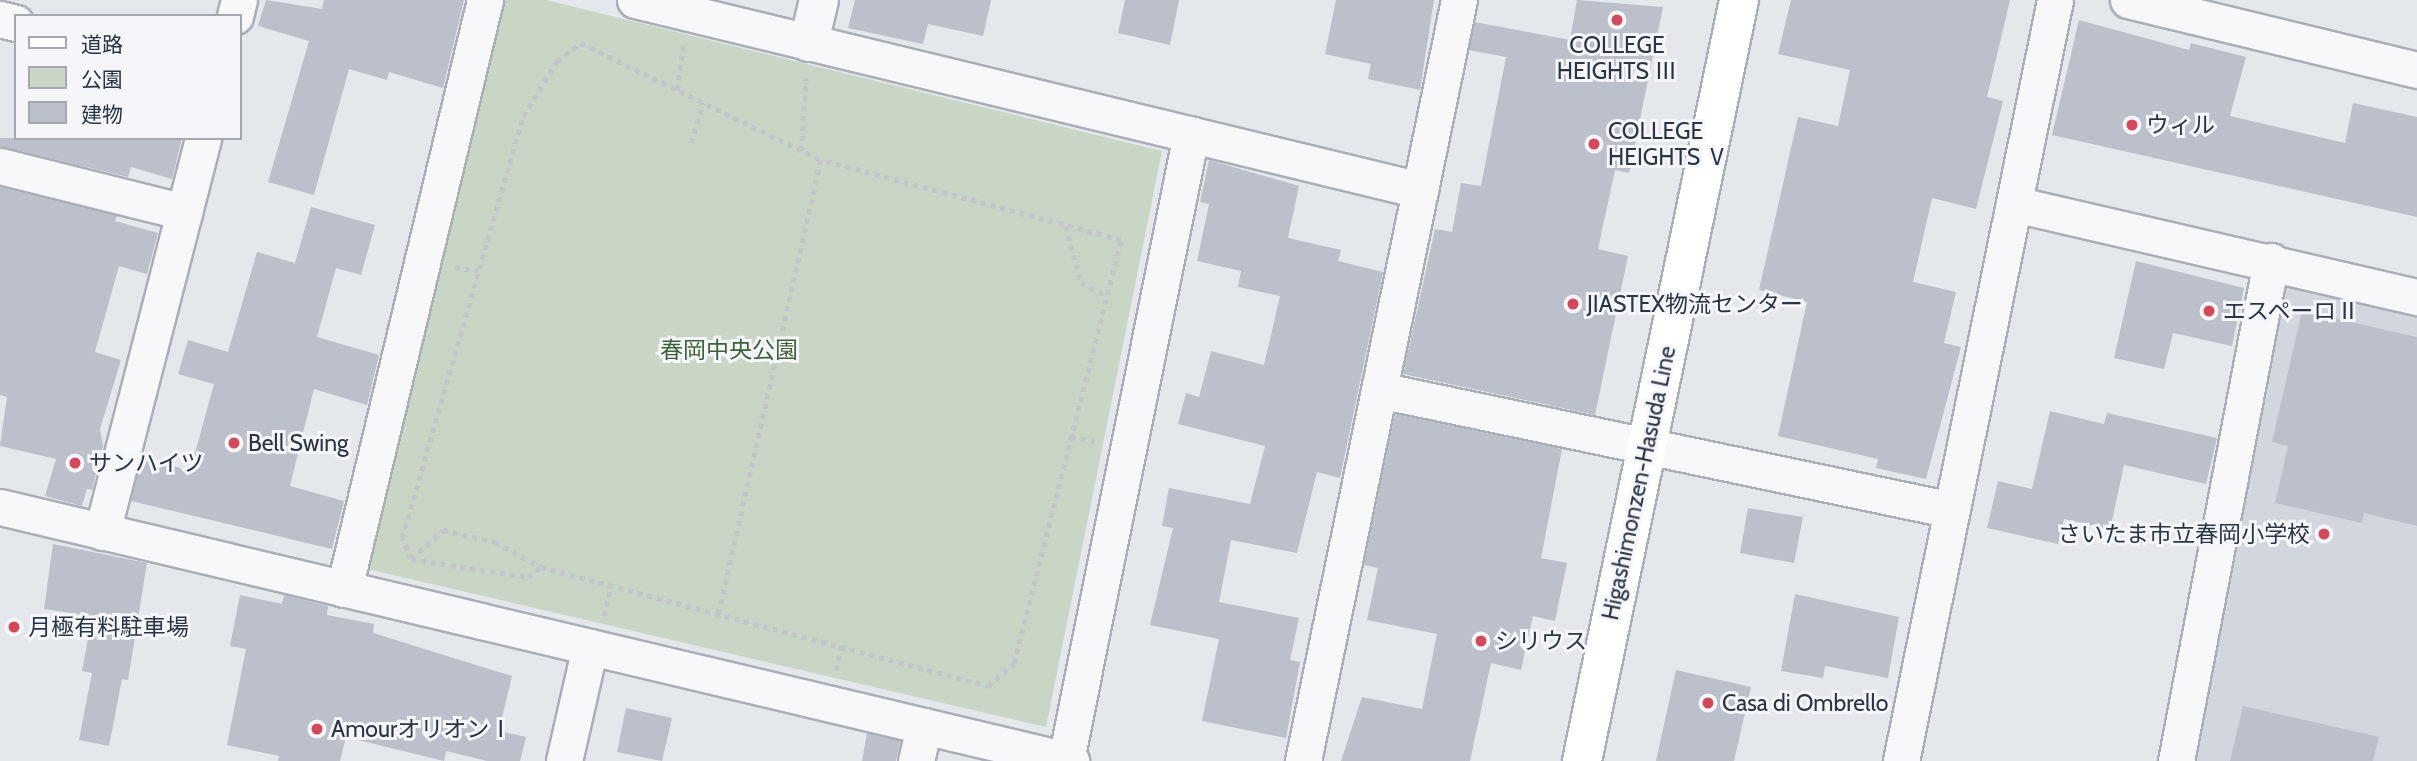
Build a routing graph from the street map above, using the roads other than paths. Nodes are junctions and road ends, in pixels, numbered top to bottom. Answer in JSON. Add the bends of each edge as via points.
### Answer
{"nodes":[{"id":1,"x":485,"y":0,"type":"edge"},
{"id":2,"x":635,"y":0,"type":"edge"},
{"id":3,"x":819,"y":0,"type":"edge"},
{"id":4,"x":1459,"y":0,"type":"edge"},
{"id":5,"x":1739,"y":0,"type":"edge"},
{"id":6,"x":2055,"y":0,"type":"edge"},
{"id":7,"x":2128,"y":0,"type":"edge"},
{"id":8,"x":808,"y":60,"type":"junction"},
{"id":9,"x":2417,"y":69,"type":"edge"},
{"id":10,"x":1191,"y":134,"type":"junction"},
{"id":11,"x":202,"y":140,"type":"edge"},
{"id":12,"x":0,"y":166,"type":"edge"},
{"id":13,"x":1420,"y":190,"type":"junction"},
{"id":14,"x":2014,"y":204,"type":"junction"},
{"id":15,"x":184,"y":212,"type":"junction"},
{"id":16,"x":2271,"y":261,"type":"junction"},
{"id":17,"x":2417,"y":297,"type":"edge"},
{"id":18,"x":1379,"y":390,"type":"junction"},
{"id":19,"x":1647,"y":447,"type":"junction"},
{"id":20,"x":0,"y":508,"type":"edge"},
{"id":21,"x":1952,"y":510,"type":"junction"},
{"id":22,"x":102,"y":532,"type":"junction"},
{"id":23,"x":344,"y":589,"type":"junction"},
{"id":24,"x":596,"y":635,"type":"junction"},
{"id":25,"x":924,"y":726,"type":"junction"},
{"id":26,"x":1068,"y":760,"type":"edge"},
{"id":27,"x":564,"y":761,"type":"edge"},
{"id":28,"x":916,"y":761,"type":"edge"},
{"id":29,"x":1303,"y":761,"type":"edge"},
{"id":30,"x":1582,"y":761,"type":"edge"},
{"id":31,"x":1901,"y":761,"type":"edge"},
{"id":32,"x":2176,"y":761,"type":"edge"}],
"edges":[{"from":1,"to":23,"type":"street"},
{"from":2,"to":8,"type":"street"},
{"from":3,"to":8,"type":"street"},
{"from":4,"to":13,"type":"street"},
{"from":5,"to":19,"type":"main road","name":"Higashimonzen-Hasuda Line"},
{"from":6,"to":14,"type":"street"},
{"from":7,"to":9,"type":"street"},
{"from":8,"to":10,"type":"street"},
{"from":10,"to":13,"type":"street"},
{"from":10,"to":26,"type":"street"},
{"from":11,"to":15,"type":"street"},
{"from":12,"to":15,"type":"street"},
{"from":13,"to":18,"type":"street"},
{"from":14,"to":16,"type":"street"},
{"from":14,"to":21,"type":"street"},
{"from":15,"to":22,"type":"street"},
{"from":16,"to":17,"type":"street"},
{"from":16,"to":32,"type":"street"},
{"from":18,"to":19,"type":"street"},
{"from":18,"to":29,"type":"street"},
{"from":19,"to":21,"type":"street"},
{"from":19,"to":30,"type":"main road","name":"Higashimonzen-Hasuda Line"},
{"from":20,"to":22,"type":"street"},
{"from":21,"to":31,"type":"street"},
{"from":22,"to":23,"type":"street"},
{"from":23,"to":24,"type":"street"},
{"from":24,"to":25,"type":"street"},
{"from":24,"to":27,"type":"street"},
{"from":25,"to":26,"type":"street"},
{"from":25,"to":28,"type":"street"}]}
